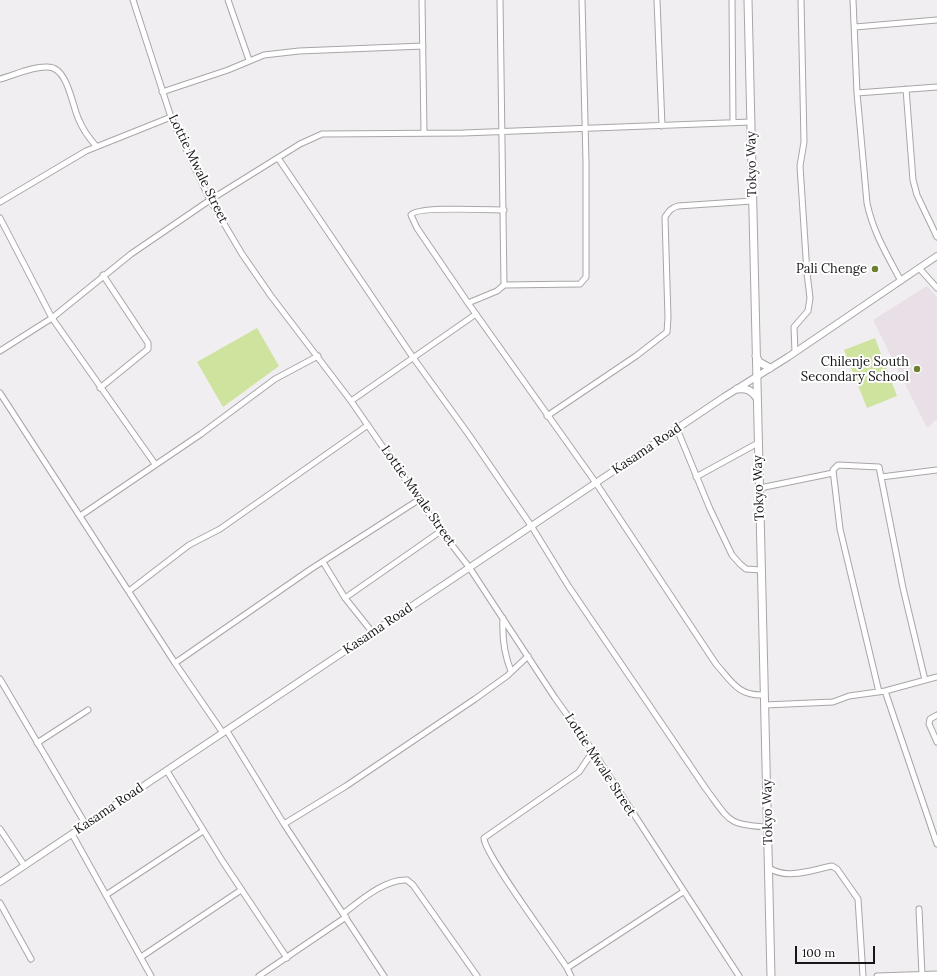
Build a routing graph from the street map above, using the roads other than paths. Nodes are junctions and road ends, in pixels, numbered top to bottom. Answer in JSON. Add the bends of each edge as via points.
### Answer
{"nodes":[{"id":1,"x":133,"y":0,"type":"edge"},
{"id":2,"x":228,"y":0,"type":"edge"},
{"id":3,"x":422,"y":0,"type":"edge"},
{"id":4,"x":500,"y":0,"type":"edge"},
{"id":5,"x":582,"y":0,"type":"edge"},
{"id":6,"x":658,"y":0,"type":"edge"},
{"id":7,"x":732,"y":0,"type":"edge"},
{"id":8,"x":748,"y":0,"type":"edge"},
{"id":9,"x":801,"y":0,"type":"edge"},
{"id":10,"x":853,"y":0,"type":"edge"},
{"id":11,"x":937,"y":20,"type":"edge"},
{"id":12,"x":854,"y":27,"type":"junction"},
{"id":13,"x":423,"y":46,"type":"junction"},
{"id":14,"x":249,"y":60,"type":"junction"},
{"id":15,"x":0,"y":79,"type":"edge"},
{"id":16,"x":937,"y":87,"type":"edge"},
{"id":17,"x":906,"y":89,"type":"junction"},
{"id":18,"x":162,"y":92,"type":"junction"},
{"id":19,"x":857,"y":93,"type":"junction"},
{"id":20,"x":172,"y":117,"type":"junction"},
{"id":21,"x":733,"y":122,"type":"junction"},
{"id":22,"x":751,"y":122,"type":"junction"},
{"id":23,"x":662,"y":126,"type":"junction"},
{"id":24,"x":585,"y":128,"type":"junction"},
{"id":25,"x":424,"y":132,"type":"junction"},
{"id":26,"x":503,"y":132,"type":"junction"},
{"id":27,"x":96,"y":146,"type":"junction"},
{"id":28,"x":278,"y":158,"type":"junction"},
{"id":29,"x":210,"y":200,"type":"junction"},
{"id":30,"x":752,"y":201,"type":"junction"},
{"id":31,"x":0,"y":202,"type":"edge"},
{"id":32,"x":504,"y":210,"type":"junction"},
{"id":33,"x":0,"y":218,"type":"edge"},
{"id":34,"x":937,"y":237,"type":"edge"},
{"id":35,"x":937,"y":256,"type":"edge"},
{"id":36,"x":919,"y":268,"type":"junction"},
{"id":37,"x":103,"y":275,"type":"junction"},
{"id":38,"x":901,"y":281,"type":"junction"},
{"id":39,"x":936,"y":284,"type":"edge"},
{"id":40,"x":504,"y":285,"type":"junction"},
{"id":41,"x":468,"y":303,"type":"junction"},
{"id":42,"x":476,"y":314,"type":"junction"},
{"id":43,"x":52,"y":318,"type":"junction"},
{"id":44,"x":0,"y":351,"type":"edge"},
{"id":45,"x":795,"y":352,"type":"junction"},
{"id":46,"x":318,"y":356,"type":"junction"},
{"id":47,"x":412,"y":356,"type":"junction"},
{"id":48,"x":756,"y":356,"type":"junction"},
{"id":49,"x":770,"y":368,"type":"junction"},
{"id":50,"x":756,"y":377,"type":"junction"},
{"id":51,"x":100,"y":388,"type":"junction"},
{"id":52,"x":737,"y":389,"type":"junction"},
{"id":53,"x":0,"y":392,"type":"edge"},
{"id":54,"x":757,"y":398,"type":"junction"},
{"id":55,"x":351,"y":401,"type":"junction"},
{"id":56,"x":547,"y":416,"type":"junction"},
{"id":57,"x":368,"y":425,"type":"junction"},
{"id":58,"x":677,"y":429,"type":"junction"},
{"id":59,"x":758,"y":443,"type":"junction"},
{"id":60,"x":155,"y":464,"type":"junction"},
{"id":61,"x":937,"y":470,"type":"edge"},
{"id":62,"x":833,"y":473,"type":"junction"},
{"id":63,"x":696,"y":477,"type":"junction"},
{"id":64,"x":881,"y":477,"type":"junction"},
{"id":65,"x":596,"y":483,"type":"junction"},
{"id":66,"x":760,"y":488,"type":"junction"},
{"id":67,"x":420,"y":499,"type":"junction"},
{"id":68,"x":80,"y":516,"type":"junction"},
{"id":69,"x":532,"y":527,"type":"junction"},
{"id":70,"x":441,"y":530,"type":"junction"},
{"id":71,"x":323,"y":562,"type":"junction"},
{"id":72,"x":469,"y":567,"type":"junction"},
{"id":73,"x":761,"y":570,"type":"junction"},
{"id":74,"x":129,"y":591,"type":"junction"},
{"id":75,"x":345,"y":598,"type":"junction"},
{"id":76,"x":503,"y":618,"type":"junction"},
{"id":77,"x":373,"y":633,"type":"junction"},
{"id":78,"x":528,"y":656,"type":"junction"},
{"id":79,"x":176,"y":663,"type":"junction"},
{"id":80,"x":511,"y":671,"type":"junction"},
{"id":81,"x":937,"y":677,"type":"edge"},
{"id":82,"x":0,"y":679,"type":"edge"},
{"id":83,"x":925,"y":680,"type":"junction"},
{"id":84,"x":885,"y":691,"type":"junction"},
{"id":85,"x":878,"y":692,"type":"junction"},
{"id":86,"x":764,"y":695,"type":"junction"},
{"id":87,"x":765,"y":704,"type":"junction"},
{"id":88,"x":88,"y":710,"type":"dead end"},
{"id":89,"x":937,"y":715,"type":"edge"},
{"id":90,"x":225,"y":732,"type":"junction"},
{"id":91,"x":937,"y":742,"type":"edge"},
{"id":92,"x":37,"y":744,"type":"junction"},
{"id":93,"x":593,"y":751,"type":"junction"},
{"id":94,"x":167,"y":771,"type":"junction"},
{"id":95,"x":284,"y":824,"type":"junction"},
{"id":96,"x":86,"y":825,"type":"junction"},
{"id":97,"x":768,"y":827,"type":"junction"},
{"id":98,"x":0,"y":829,"type":"edge"},
{"id":99,"x":203,"y":831,"type":"junction"},
{"id":100,"x":72,"y":834,"type":"junction"},
{"id":101,"x":937,"y":844,"type":"edge"},
{"id":102,"x":24,"y":865,"type":"junction"},
{"id":103,"x":769,"y":868,"type":"junction"},
{"id":104,"x":0,"y":882,"type":"edge"},
{"id":105,"x":241,"y":890,"type":"junction"},
{"id":106,"x":683,"y":892,"type":"junction"},
{"id":107,"x":106,"y":895,"type":"junction"},
{"id":108,"x":0,"y":903,"type":"edge"},
{"id":109,"x":919,"y":909,"type":"dead end"},
{"id":110,"x":345,"y":915,"type":"junction"},
{"id":111,"x":141,"y":957,"type":"junction"},
{"id":112,"x":287,"y":958,"type":"junction"},
{"id":113,"x":31,"y":959,"type":"dead end"},
{"id":114,"x":567,"y":968,"type":"junction"},
{"id":115,"x":937,"y":974,"type":"edge"},
{"id":116,"x":922,"y":975,"type":"junction"},
{"id":117,"x":151,"y":976,"type":"edge"},
{"id":118,"x":259,"y":976,"type":"edge"},
{"id":119,"x":384,"y":976,"type":"edge"},
{"id":120,"x":477,"y":976,"type":"edge"},
{"id":121,"x":571,"y":976,"type":"edge"},
{"id":122,"x":739,"y":976,"type":"edge"},
{"id":123,"x":771,"y":976,"type":"edge"},
{"id":124,"x":863,"y":976,"type":"edge"},
{"id":125,"x":877,"y":976,"type":"edge"}],
"edges":[{"from":1,"to":18,"type":"street","name":"Lottie Mwale Street"},
{"from":2,"to":14,"type":"street"},
{"from":3,"to":13,"type":"street"},
{"from":4,"to":26,"type":"street"},
{"from":5,"to":24,"type":"street"},
{"from":6,"to":23,"type":"street"},
{"from":7,"to":21,"type":"street"},
{"from":8,"to":22,"type":"main road","name":"Tokyo Way"},
{"from":9,"to":45,"type":"street","via":[[804,142],[800,166],[810,298],[808,311],[794,327]]},
{"from":10,"to":12,"type":"street"},
{"from":11,"to":12,"type":"street"},
{"from":12,"to":19,"type":"street"},
{"from":13,"to":14,"type":"street","via":[[299,51],[264,55]]},
{"from":13,"to":25,"type":"street"},
{"from":14,"to":18,"type":"street","via":[[228,70]]},
{"from":15,"to":27,"type":"street","via":[[49,66],[57,70],[65,80],[84,131]]},
{"from":16,"to":17,"type":"street"},
{"from":17,"to":19,"type":"street"},
{"from":17,"to":34,"type":"street","via":[[913,180],[917,195]]},
{"from":18,"to":20,"type":"street","name":"Lottie Mwale Street"},
{"from":19,"to":38,"type":"street","via":[[871,221]]},
{"from":20,"to":27,"type":"street"},
{"from":20,"to":29,"type":"street","name":"Lottie Mwale Street"},
{"from":21,"to":22,"type":"street"},
{"from":21,"to":23,"type":"street"},
{"from":22,"to":30,"type":"main road","name":"Tokyo Way"},
{"from":23,"to":24,"type":"street"},
{"from":24,"to":26,"type":"street"},
{"from":24,"to":40,"type":"street","via":[[586,277],[580,284]]},
{"from":25,"to":26,"type":"street"},
{"from":25,"to":28,"type":"street","via":[[322,134]]},
{"from":26,"to":32,"type":"street"},
{"from":27,"to":31,"type":"street"},
{"from":28,"to":29,"type":"street"},
{"from":28,"to":47,"type":"street"},
{"from":29,"to":37,"type":"street"},
{"from":29,"to":46,"type":"street","name":"Lottie Mwale Street","via":[[271,296]]},
{"from":30,"to":48,"type":"main road","name":"Tokyo Way"},
{"from":30,"to":56,"type":"street","via":[[678,206],[668,212],[665,217],[668,274],[667,332]]},
{"from":32,"to":40,"type":"street"},
{"from":32,"to":41,"type":"street","via":[[434,210],[411,214],[417,228]]},
{"from":33,"to":43,"type":"street"},
{"from":35,"to":36,"type":"street","name":"Kasama Road"},
{"from":36,"to":38,"type":"street","name":"Kasama Road"},
{"from":36,"to":39,"type":"street"},
{"from":37,"to":43,"type":"street"},
{"from":37,"to":51,"type":"street","via":[[148,343],[148,349]]},
{"from":38,"to":45,"type":"street","name":"Kasama Road"},
{"from":40,"to":41,"type":"street","via":[[497,291]]},
{"from":41,"to":42,"type":"street"},
{"from":42,"to":47,"type":"street"},
{"from":42,"to":56,"type":"street"},
{"from":43,"to":44,"type":"street"},
{"from":43,"to":51,"type":"street"},
{"from":45,"to":49,"type":"street","name":"Kasama Road"},
{"from":46,"to":55,"type":"street","name":"Lottie Mwale Street"},
{"from":46,"to":60,"type":"street","via":[[275,379],[201,434]]},
{"from":47,"to":55,"type":"street"},
{"from":47,"to":69,"type":"street"},
{"from":48,"to":49,"type":"main road","via":[[759,362]]},
{"from":48,"to":50,"type":"main road","name":"Tokyo Way"},
{"from":49,"to":50,"type":"street","name":"Kasama Road"},
{"from":50,"to":52,"type":"street","name":"Kasama Road"},
{"from":50,"to":54,"type":"main road","name":"Tokyo Way"},
{"from":51,"to":60,"type":"street"},
{"from":52,"to":54,"type":"main road","via":[[745,388]]},
{"from":52,"to":58,"type":"street","name":"Kasama Road"},
{"from":53,"to":68,"type":"street"},
{"from":54,"to":59,"type":"main road","name":"Tokyo Way"},
{"from":55,"to":57,"type":"street","name":"Lottie Mwale Street"},
{"from":56,"to":65,"type":"street"},
{"from":57,"to":67,"type":"street","name":"Lottie Mwale Street"},
{"from":57,"to":74,"type":"street","via":[[220,529],[189,545]]},
{"from":58,"to":63,"type":"street"},
{"from":58,"to":65,"type":"street","name":"Kasama Road"},
{"from":59,"to":63,"type":"street"},
{"from":59,"to":66,"type":"main road","name":"Tokyo Way"},
{"from":60,"to":68,"type":"street"},
{"from":61,"to":64,"type":"street"},
{"from":62,"to":64,"type":"street","via":[[838,465],[879,466]]},
{"from":62,"to":66,"type":"street"},
{"from":62,"to":85,"type":"street","via":[[840,529]]},
{"from":63,"to":73,"type":"street","via":[[732,555],[746,568]]},
{"from":64,"to":83,"type":"street","via":[[903,588]]},
{"from":65,"to":69,"type":"street","name":"Kasama Road"},
{"from":65,"to":86,"type":"street","via":[[716,664],[740,690],[754,695]]},
{"from":66,"to":73,"type":"main road","name":"Tokyo Way"},
{"from":67,"to":70,"type":"street","name":"Lottie Mwale Street"},
{"from":67,"to":71,"type":"street"},
{"from":68,"to":74,"type":"street"},
{"from":69,"to":72,"type":"street","name":"Kasama Road"},
{"from":69,"to":97,"type":"street","via":[[702,783],[728,818],[736,824]]},
{"from":70,"to":72,"type":"street","name":"Lottie Mwale Street"},
{"from":70,"to":75,"type":"street"},
{"from":71,"to":75,"type":"street"},
{"from":71,"to":79,"type":"street"},
{"from":72,"to":76,"type":"street","name":"Lottie Mwale Street"},
{"from":72,"to":77,"type":"street","name":"Kasama Road"},
{"from":73,"to":86,"type":"main road","name":"Tokyo Way"},
{"from":74,"to":79,"type":"street"},
{"from":75,"to":77,"type":"street"},
{"from":76,"to":78,"type":"street","name":"Lottie Mwale Street"},
{"from":76,"to":80,"type":"street","via":[[502,634]]},
{"from":77,"to":90,"type":"street","name":"Kasama Road"},
{"from":78,"to":80,"type":"street"},
{"from":78,"to":93,"type":"street","name":"Lottie Mwale Street"},
{"from":79,"to":90,"type":"street"},
{"from":80,"to":95,"type":"street","via":[[475,699],[346,786]]},
{"from":81,"to":83,"type":"street"},
{"from":82,"to":92,"type":"street"},
{"from":83,"to":84,"type":"street"},
{"from":84,"to":85,"type":"street"},
{"from":84,"to":101,"type":"street"},
{"from":85,"to":87,"type":"street","via":[[824,703]]},
{"from":86,"to":87,"type":"main road","name":"Tokyo Way"},
{"from":87,"to":97,"type":"main road","name":"Tokyo Way"},
{"from":88,"to":92,"type":"street"},
{"from":89,"to":91,"type":"street","via":[[930,719],[929,724]]},
{"from":90,"to":94,"type":"street","name":"Kasama Road"},
{"from":90,"to":95,"type":"street"},
{"from":92,"to":96,"type":"street"},
{"from":93,"to":106,"type":"street","name":"Lottie Mwale Street"},
{"from":93,"to":114,"type":"street","via":[[578,772],[484,838],[486,846],[507,881]]},
{"from":94,"to":96,"type":"street","name":"Kasama Road"},
{"from":94,"to":99,"type":"street"},
{"from":95,"to":110,"type":"street"},
{"from":96,"to":100,"type":"street","name":"Kasama Road"},
{"from":97,"to":103,"type":"main road","name":"Tokyo Way"},
{"from":98,"to":102,"type":"street"},
{"from":99,"to":105,"type":"street"},
{"from":99,"to":107,"type":"street"},
{"from":100,"to":102,"type":"street","name":"Kasama Road"},
{"from":100,"to":107,"type":"street"},
{"from":102,"to":104,"type":"street","name":"Kasama Road"},
{"from":103,"to":123,"type":"main road","name":"Tokyo Way"},
{"from":103,"to":124,"type":"street","via":[[775,872],[788,874],[832,866],[837,869],[858,898]]},
{"from":105,"to":111,"type":"street"},
{"from":105,"to":112,"type":"street"},
{"from":106,"to":114,"type":"street"},
{"from":106,"to":122,"type":"street","name":"Lottie Mwale Street"},
{"from":107,"to":111,"type":"street"},
{"from":108,"to":113,"type":"street"},
{"from":109,"to":116,"type":"street"},
{"from":110,"to":112,"type":"street"},
{"from":110,"to":119,"type":"street"},
{"from":110,"to":120,"type":"street","via":[[381,888],[407,880]]},
{"from":111,"to":117,"type":"street"},
{"from":112,"to":118,"type":"street"},
{"from":114,"to":121,"type":"street"},
{"from":115,"to":116,"type":"street"},
{"from":116,"to":125,"type":"street"}]}
